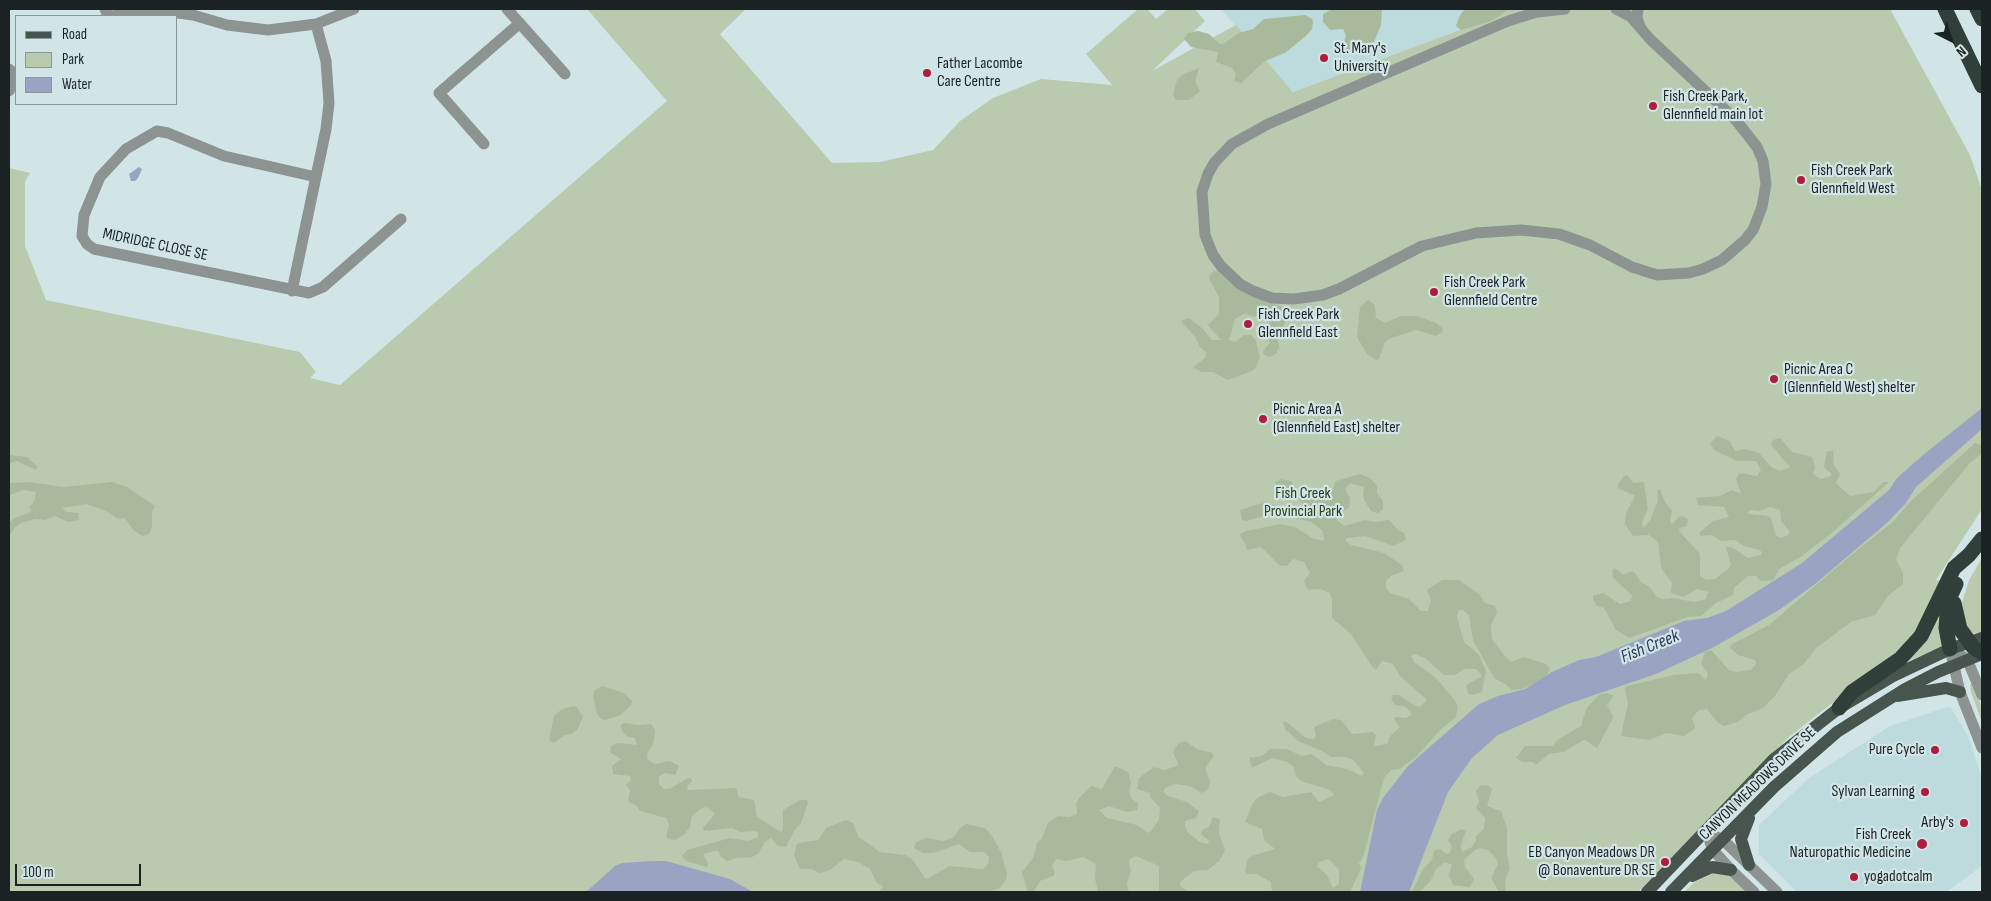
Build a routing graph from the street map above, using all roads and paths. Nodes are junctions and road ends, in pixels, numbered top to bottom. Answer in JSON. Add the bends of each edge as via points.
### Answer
{"nodes":[{"id":1,"x":354,"y":9,"type":"edge"},
{"id":2,"x":508,"y":9,"type":"edge"},
{"id":3,"x":1565,"y":9,"type":"edge"},
{"id":4,"x":1616,"y":9,"type":"edge"},
{"id":5,"x":1638,"y":9,"type":"edge"},
{"id":6,"x":1945,"y":9,"type":"edge"},
{"id":7,"x":1978,"y":9,"type":"edge"},
{"id":8,"x":204,"y":13,"type":"edge"},
{"id":9,"x":122,"y":15,"type":"edge"},
{"id":10,"x":1982,"y":19,"type":"edge"},
{"id":11,"x":520,"y":23,"type":"junction"},
{"id":12,"x":316,"y":24,"type":"junction"},
{"id":13,"x":1642,"y":30,"type":"junction"},
{"id":14,"x":565,"y":74,"type":"dead end"},
{"id":15,"x":15,"y":80,"type":"edge"},
{"id":16,"x":1982,"y":86,"type":"edge"},
{"id":17,"x":9,"y":91,"type":"edge"},
{"id":18,"x":484,"y":144,"type":"dead end"},
{"id":19,"x":316,"y":177,"type":"junction"},
{"id":20,"x":402,"y":219,"type":"dead end"},
{"id":21,"x":292,"y":291,"type":"junction"},
{"id":22,"x":1982,"y":539,"type":"edge"},
{"id":23,"x":1969,"y":555,"type":"junction"},
{"id":24,"x":1953,"y":589,"type":"junction"},
{"id":25,"x":1976,"y":640,"type":"edge"},
{"id":26,"x":1950,"y":650,"type":"junction"},
{"id":27,"x":1982,"y":654,"type":"edge"},
{"id":28,"x":1967,"y":659,"type":"junction"},
{"id":29,"x":1953,"y":666,"type":"junction"},
{"id":30,"x":1960,"y":692,"type":"junction"},
{"id":31,"x":1982,"y":695,"type":"edge"},
{"id":32,"x":1892,"y":696,"type":"junction"},
{"id":33,"x":1839,"y":708,"type":"junction"},
{"id":34,"x":1982,"y":748,"type":"edge"},
{"id":35,"x":1753,"y":809,"type":"junction"},
{"id":36,"x":1704,"y":831,"type":"junction"},
{"id":37,"x":1723,"y":840,"type":"junction"},
{"id":38,"x":1713,"y":850,"type":"junction"},
{"id":39,"x":1750,"y":865,"type":"junction"},
{"id":40,"x":1731,"y":870,"type":"junction"},
{"id":41,"x":1674,"y":889,"type":"edge"},
{"id":42,"x":1647,"y":892,"type":"edge"},
{"id":43,"x":1754,"y":892,"type":"edge"},
{"id":44,"x":1777,"y":892,"type":"edge"}],
"edges":[{"from":1,"to":12,"type":"street"},
{"from":2,"to":11,"type":"street"},
{"from":3,"to":13,"type":"street","via":[[1537,12],[1508,21],[1268,124],[1232,144],[1214,162],[1202,192],[1205,234],[1213,255],[1240,284],[1279,299],[1310,298],[1339,289],[1409,251],[1435,241],[1476,232],[1548,232],[1572,238],[1632,267],[1657,275],[1679,275],[1712,266],[1734,252],[1754,227],[1765,196],[1763,161],[1740,125]]},
{"from":4,"to":13,"type":"street","via":[[1629,15]]},
{"from":5,"to":13,"type":"street","via":[[1636,18]]},
{"from":6,"to":16,"type":"highway"},
{"from":7,"to":10,"type":"highway"},
{"from":8,"to":9,"type":"street","via":[[159,11]]},
{"from":8,"to":12,"type":"street","via":[[227,25],[254,29],[287,29]]},
{"from":11,"to":14,"type":"street"},
{"from":11,"to":18,"type":"street","via":[[439,93]]},
{"from":12,"to":19,"type":"street","via":[[329,87],[326,129]]},
{"from":15,"to":17,"type":"street"},
{"from":19,"to":21,"type":"street"},
{"from":19,"to":21,"type":"street","name":"MIDRIDGE CLOSE SE","via":[[224,156],[168,133],[156,132],[126,149],[105,171],[91,196],[82,224],[84,240],[94,249]]},
{"from":20,"to":21,"type":"street","name":"MIDRIDGE CLOSE SE","via":[[319,291]]},
{"from":22,"to":23,"type":"highway"},
{"from":23,"to":24,"type":"highway"},
{"from":23,"to":33,"type":"highway","via":[[1954,568],[1921,636],[1900,659],[1852,692]]},
{"from":24,"to":25,"type":"highway","via":[[1956,621]]},
{"from":24,"to":26,"type":"highway","via":[[1948,601],[1946,628]]},
{"from":25,"to":26,"type":"main road","name":"CANYON MEADOWS DRIVE SE"},
{"from":25,"to":27,"type":"highway"},
{"from":26,"to":28,"type":"street"},
{"from":26,"to":29,"type":"street"},
{"from":26,"to":33,"type":"main road","name":"CANYON MEADOWS DRIVE SE","via":[[1893,676]]},
{"from":27,"to":28,"type":"main road","name":"CANYON MEADOWS DRIVE SE"},
{"from":28,"to":29,"type":"main road","name":"CANYON MEADOWS DRIVE SE"},
{"from":28,"to":31,"type":"street"},
{"from":29,"to":30,"type":"street"},
{"from":29,"to":32,"type":"main road","name":"CANYON MEADOWS DRIVE SE"},
{"from":30,"to":32,"type":"main road","via":[[1946,688],[1903,697]]},
{"from":30,"to":34,"type":"street"},
{"from":32,"to":35,"type":"main road","name":"CANYON MEADOWS DRIVE SE","via":[[1822,744]]},
{"from":33,"to":36,"type":"main road","name":"CANYON MEADOWS DRIVE SE","via":[[1774,759]]},
{"from":35,"to":37,"type":"main road","name":"CANYON MEADOWS DRIVE SE"},
{"from":35,"to":39,"type":"main road","via":[[1741,840]]},
{"from":36,"to":37,"type":"street"},
{"from":36,"to":38,"type":"street"},
{"from":36,"to":42,"type":"main road","name":"CANYON MEADOWS DRIVE SE"},
{"from":37,"to":38,"type":"main road","name":"CANYON MEADOWS DRIVE SE"},
{"from":37,"to":39,"type":"street"},
{"from":38,"to":40,"type":"street"},
{"from":38,"to":41,"type":"main road","name":"CANYON MEADOWS DRIVE SE"},
{"from":39,"to":44,"type":"street"},
{"from":40,"to":41,"type":"main road","via":[[1712,867],[1701,870]]},
{"from":40,"to":43,"type":"street"}]}
